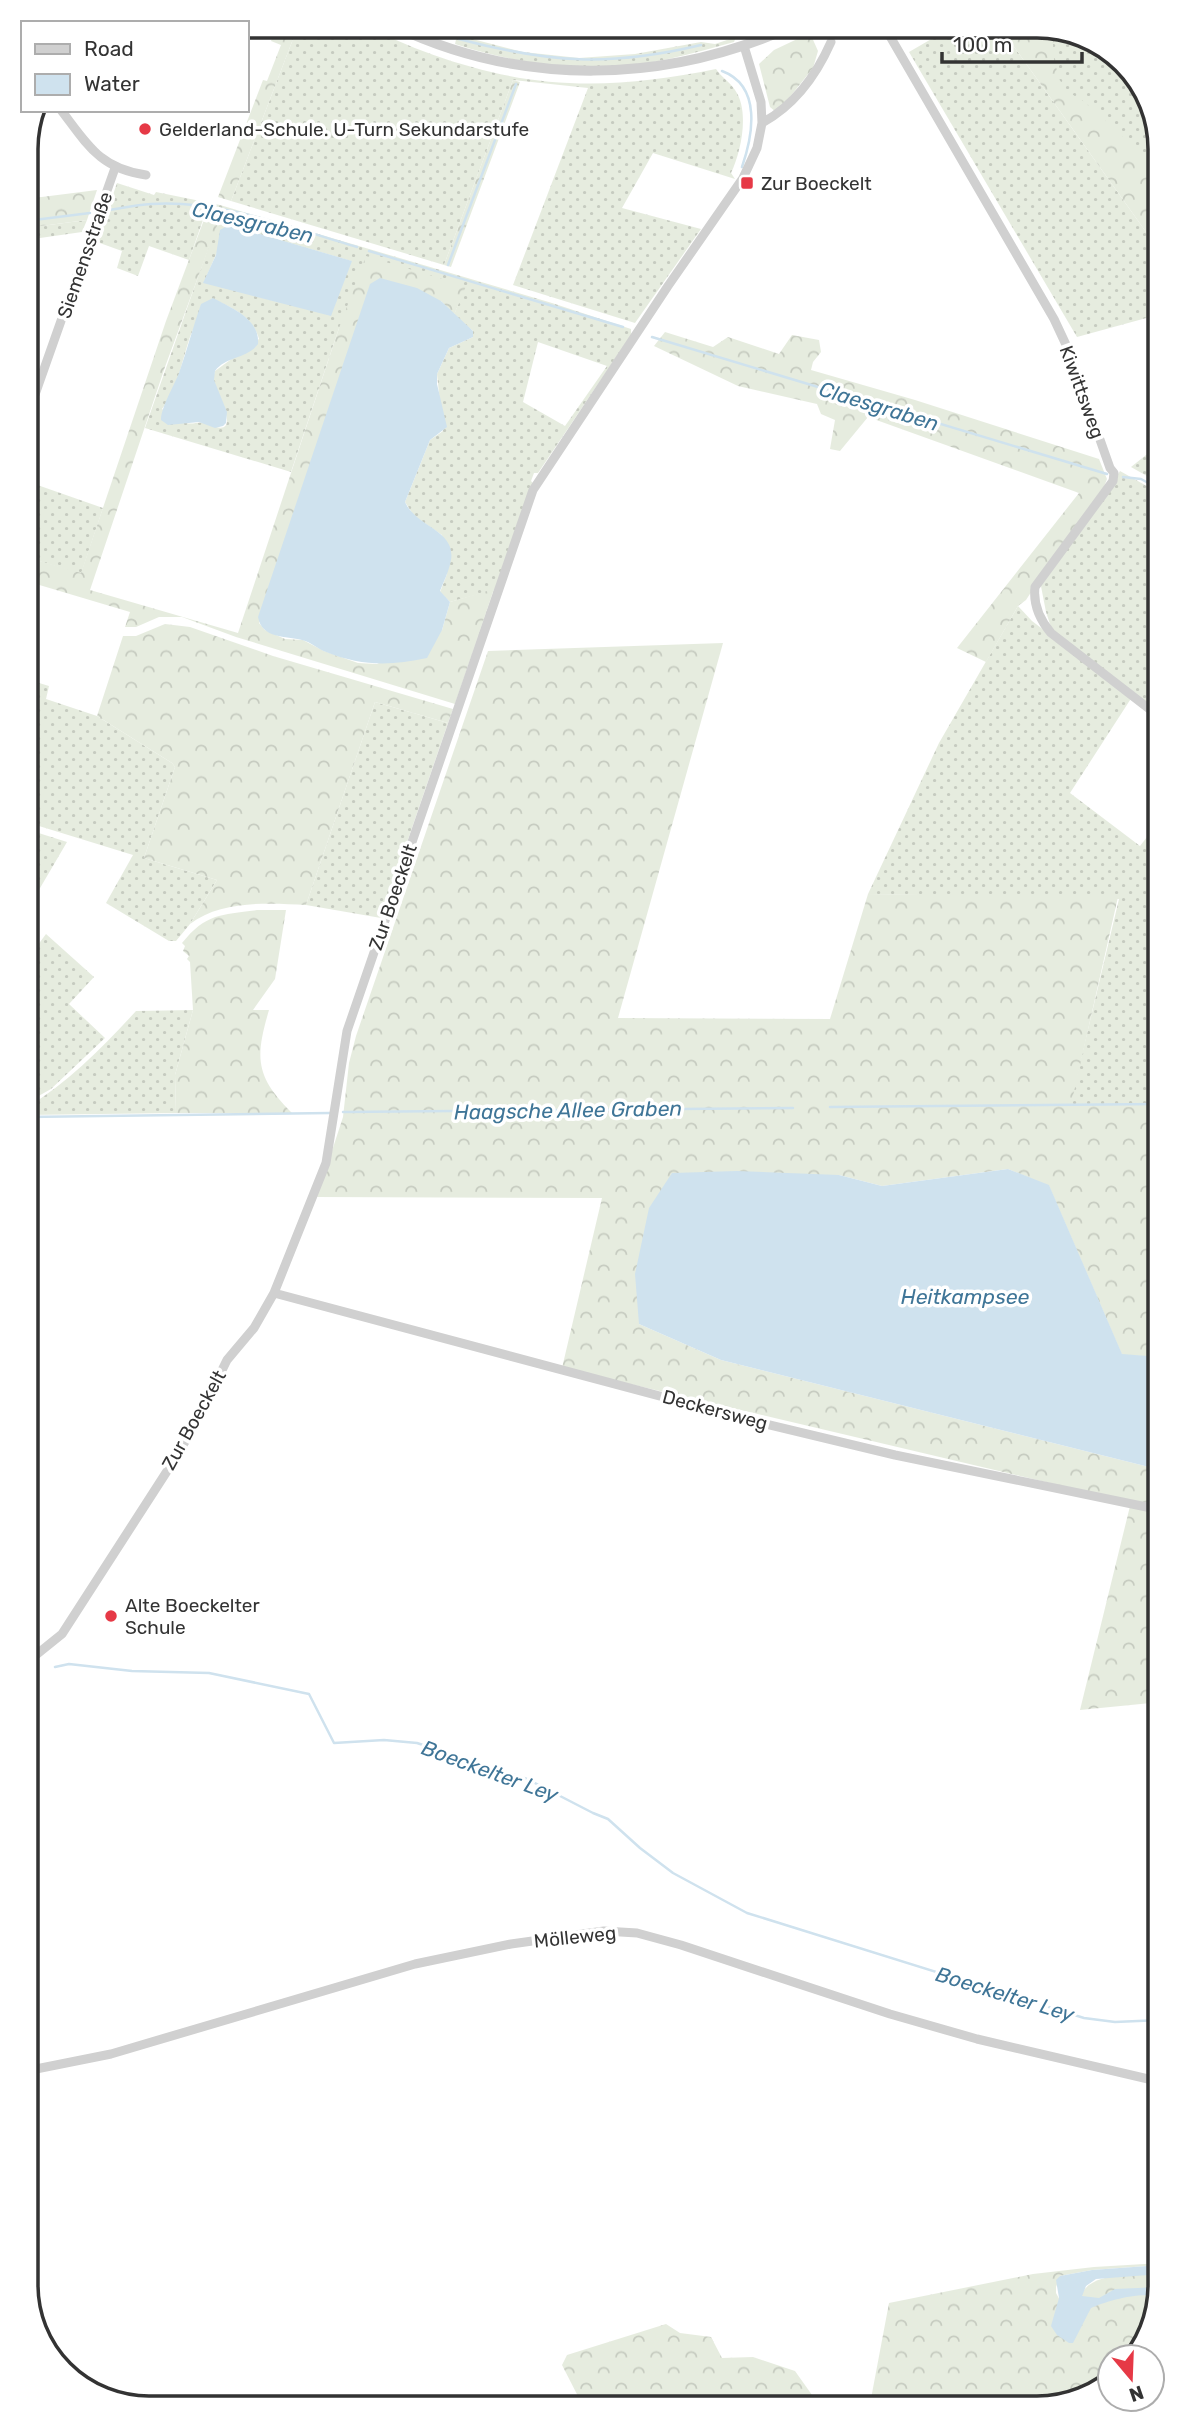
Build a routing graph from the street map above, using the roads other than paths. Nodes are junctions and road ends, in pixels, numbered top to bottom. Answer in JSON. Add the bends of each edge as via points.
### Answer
{"nodes":[{"id":1,"x":423,"y":39,"type":"edge"},
{"id":2,"x":761,"y":39,"type":"edge"},
{"id":3,"x":892,"y":39,"type":"edge"},
{"id":4,"x":831,"y":42,"type":"dead end"},
{"id":5,"x":744,"y":46,"type":"junction"},
{"id":6,"x":63,"y":112,"type":"edge"},
{"id":7,"x":762,"y":123,"type":"junction"},
{"id":8,"x":115,"y":168,"type":"junction"},
{"id":9,"x":146,"y":175,"type":"dead end"},
{"id":10,"x":39,"y":384,"type":"edge"},
{"id":11,"x":1148,"y":708,"type":"edge"},
{"id":12,"x":274,"y":1293,"type":"junction"},
{"id":13,"x":1148,"y":1507,"type":"edge"},
{"id":14,"x":38,"y":1653,"type":"edge"},
{"id":15,"x":38,"y":2069,"type":"edge"},
{"id":16,"x":1148,"y":2079,"type":"edge"}],
"edges":[{"from":1,"to":5,"type":"street","via":[[478,57],[559,71],[602,72],[689,61]]},
{"from":2,"to":5,"type":"street"},
{"from":3,"to":11,"type":"street","name":"Kiwittsweg","via":[[1054,319],[1114,473],[1113,481],[1035,587],[1041,622]]},
{"from":4,"to":7,"type":"street","via":[[802,90],[781,113]]},
{"from":5,"to":7,"type":"street","name":"Zur Boeckelt","via":[[761,102]]},
{"from":6,"to":8,"type":"street","name":"Siemensstraße","via":[[88,145]]},
{"from":7,"to":12,"type":"street","name":"Zur Boeckelt","via":[[757,148],[743,177],[533,490],[347,1031],[326,1163]]},
{"from":8,"to":9,"type":"street","name":"Siemensstraße"},
{"from":8,"to":10,"type":"street","name":"Siemensstraße"},
{"from":12,"to":13,"type":"street","name":"Deckersweg","via":[[757,1422]]},
{"from":12,"to":14,"type":"street","name":"Zur Boeckelt","via":[[254,1328],[227,1360],[183,1446],[62,1634]]},
{"from":15,"to":16,"type":"street","name":"Mölleweg","via":[[111,2054],[415,1964],[604,1931],[637,1933],[674,1943],[976,2039]]}]}
